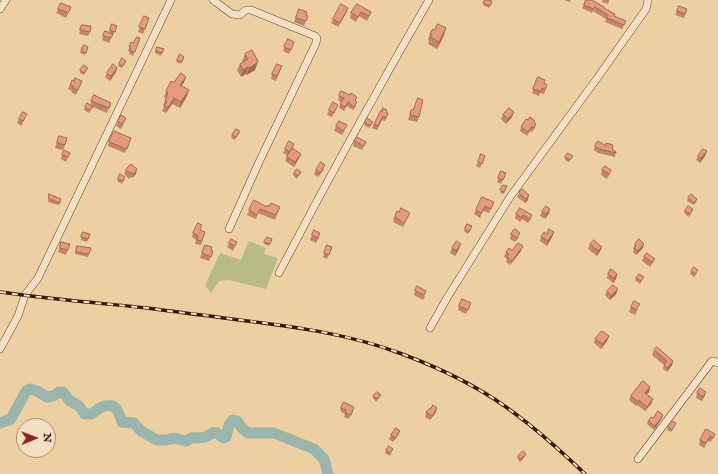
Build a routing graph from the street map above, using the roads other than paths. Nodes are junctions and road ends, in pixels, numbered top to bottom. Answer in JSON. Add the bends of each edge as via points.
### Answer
{"nodes":[{"id":1,"x":6,"y":0,"type":"edge"},
{"id":2,"x":171,"y":0,"type":"edge"},
{"id":3,"x":213,"y":0,"type":"edge"},
{"id":4,"x":429,"y":0,"type":"edge"},
{"id":5,"x":648,"y":0,"type":"edge"},
{"id":6,"x":0,"y":9,"type":"edge"},
{"id":7,"x":229,"y":229,"type":"dead end"},
{"id":8,"x":279,"y":273,"type":"dead end"},
{"id":9,"x":430,"y":328,"type":"dead end"},
{"id":10,"x":0,"y":349,"type":"edge"},
{"id":11,"x":718,"y":363,"type":"edge"},
{"id":12,"x":638,"y":459,"type":"dead end"}],
"edges":[{"from":1,"to":6,"type":"street"},
{"from":2,"to":10,"type":"street","via":[[38,278],[25,295],[18,316]]},
{"from":3,"to":7,"type":"street","via":[[232,14],[240,15],[246,10],[251,10],[317,38]]},
{"from":4,"to":8,"type":"street","via":[[332,172]]},
{"from":5,"to":9,"type":"street","via":[[642,15],[510,197]]},
{"from":11,"to":12,"type":"street","via":[[712,362]]}]}
